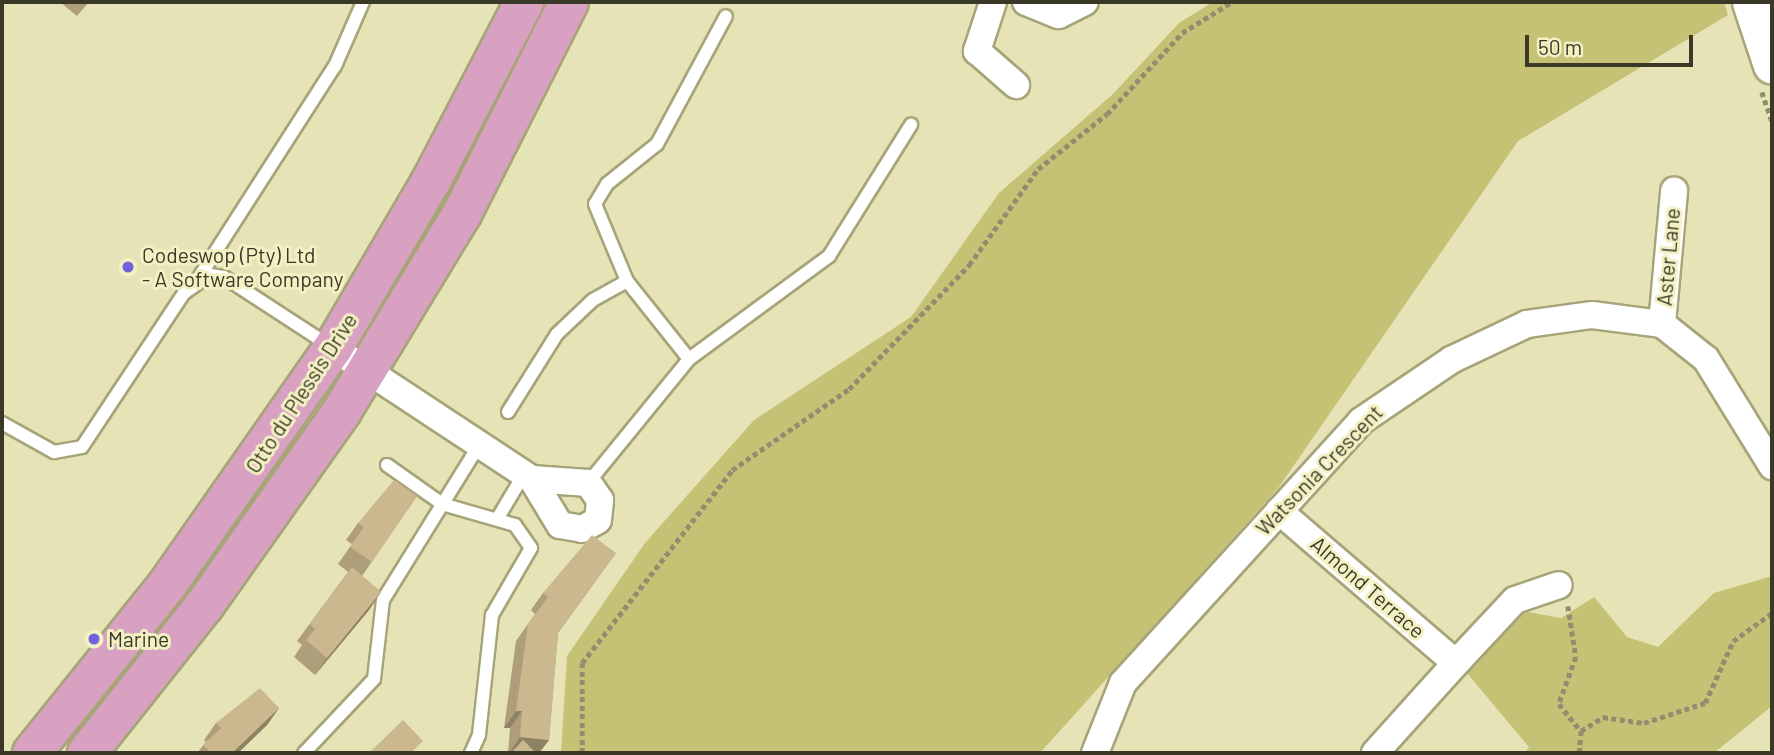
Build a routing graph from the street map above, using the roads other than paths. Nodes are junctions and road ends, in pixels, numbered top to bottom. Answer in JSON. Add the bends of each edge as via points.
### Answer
{"nodes":[{"id":1,"x":363,"y":2,"type":"edge"},
{"id":2,"x":524,"y":2,"type":"edge"},
{"id":3,"x":569,"y":2,"type":"edge"},
{"id":4,"x":993,"y":2,"type":"edge"},
{"id":5,"x":1026,"y":2,"type":"edge"},
{"id":6,"x":1085,"y":2,"type":"edge"},
{"id":7,"x":1751,"y":2,"type":"edge"},
{"id":8,"x":726,"y":16,"type":"dead end"},
{"id":9,"x":1772,"y":65,"type":"edge"},
{"id":10,"x":1016,"y":85,"type":"dead end"},
{"id":11,"x":911,"y":125,"type":"dead end"},
{"id":12,"x":1674,"y":191,"type":"dead end"},
{"id":13,"x":198,"y":279,"type":"junction"},
{"id":14,"x":627,"y":281,"type":"junction"},
{"id":15,"x":1662,"y":324,"type":"junction"},
{"id":16,"x":333,"y":348,"type":"junction"},
{"id":17,"x":690,"y":359,"type":"junction"},
{"id":18,"x":366,"y":371,"type":"junction"},
{"id":19,"x":508,"y":412,"type":"dead end"},
{"id":20,"x":2,"y":423,"type":"edge"},
{"id":21,"x":479,"y":445,"type":"junction"},
{"id":22,"x":387,"y":465,"type":"dead end"},
{"id":23,"x":1772,"y":466,"type":"edge"},
{"id":24,"x":528,"y":477,"type":"junction"},
{"id":25,"x":588,"y":483,"type":"junction"},
{"id":26,"x":442,"y":504,"type":"junction"},
{"id":27,"x":1279,"y":511,"type":"junction"},
{"id":28,"x":499,"y":516,"type":"junction"},
{"id":29,"x":1559,"y":585,"type":"road end"},
{"id":30,"x":1456,"y":663,"type":"junction"},
{"id":31,"x":32,"y":753,"type":"edge"},
{"id":32,"x":87,"y":753,"type":"edge"},
{"id":33,"x":304,"y":753,"type":"edge"},
{"id":34,"x":471,"y":753,"type":"edge"},
{"id":35,"x":1095,"y":753,"type":"edge"},
{"id":36,"x":1375,"y":753,"type":"edge"}],
"edges":[{"from":1,"to":13,"type":"lane","via":[[335,66]]},
{"from":2,"to":16,"type":"main road","name":"Otto du Plessis Drive","via":[[431,181]]},
{"from":3,"to":18,"type":"main road","name":"Otto du Plessis Drive","via":[[462,214]]},
{"from":4,"to":10,"type":"street","via":[[977,51]]},
{"from":5,"to":6,"type":"street","via":[[1059,15]]},
{"from":7,"to":9,"type":"street"},
{"from":8,"to":14,"type":"lane","via":[[657,144],[598,193],[597,218]]},
{"from":11,"to":17,"type":"lane","via":[[830,256]]},
{"from":12,"to":15,"type":"street","name":"Aster Lane"},
{"from":13,"to":16,"type":"lane","via":[[224,277]]},
{"from":13,"to":20,"type":"lane","via":[[82,447],[54,452]]},
{"from":14,"to":17,"type":"lane"},
{"from":14,"to":19,"type":"lane","via":[[593,300],[557,334]]},
{"from":15,"to":23,"type":"street","name":"Watsonia Crescent","via":[[1706,359]]},
{"from":15,"to":27,"type":"street","name":"Watsonia Crescent","via":[[1628,316],[1557,316],[1495,338],[1381,404]]},
{"from":16,"to":18,"type":"street"},
{"from":16,"to":31,"type":"main road","name":"Otto du Plessis Drive","via":[[160,595]]},
{"from":17,"to":25,"type":"lane"},
{"from":18,"to":21,"type":"street"},
{"from":18,"to":32,"type":"main road","name":"Otto du Plessis Drive","via":[[308,464]]},
{"from":21,"to":24,"type":"street"},
{"from":21,"to":26,"type":"lane"},
{"from":22,"to":26,"type":"lane"},
{"from":24,"to":25,"type":"street"},
{"from":24,"to":25,"type":"street","via":[[550,514],[570,529],[598,520],[600,500]]},
{"from":24,"to":28,"type":"lane"},
{"from":26,"to":28,"type":"lane"},
{"from":26,"to":33,"type":"lane","via":[[383,600],[374,679]]},
{"from":27,"to":30,"type":"street","name":"Almond Terrace"},
{"from":27,"to":35,"type":"street","name":"Watsonia Crescent","via":[[1123,683]]},
{"from":28,"to":34,"type":"lane","via":[[526,537],[530,557],[492,615],[479,735]]},
{"from":29,"to":30,"type":"street","via":[[1515,600]]},
{"from":30,"to":36,"type":"street"}]}
